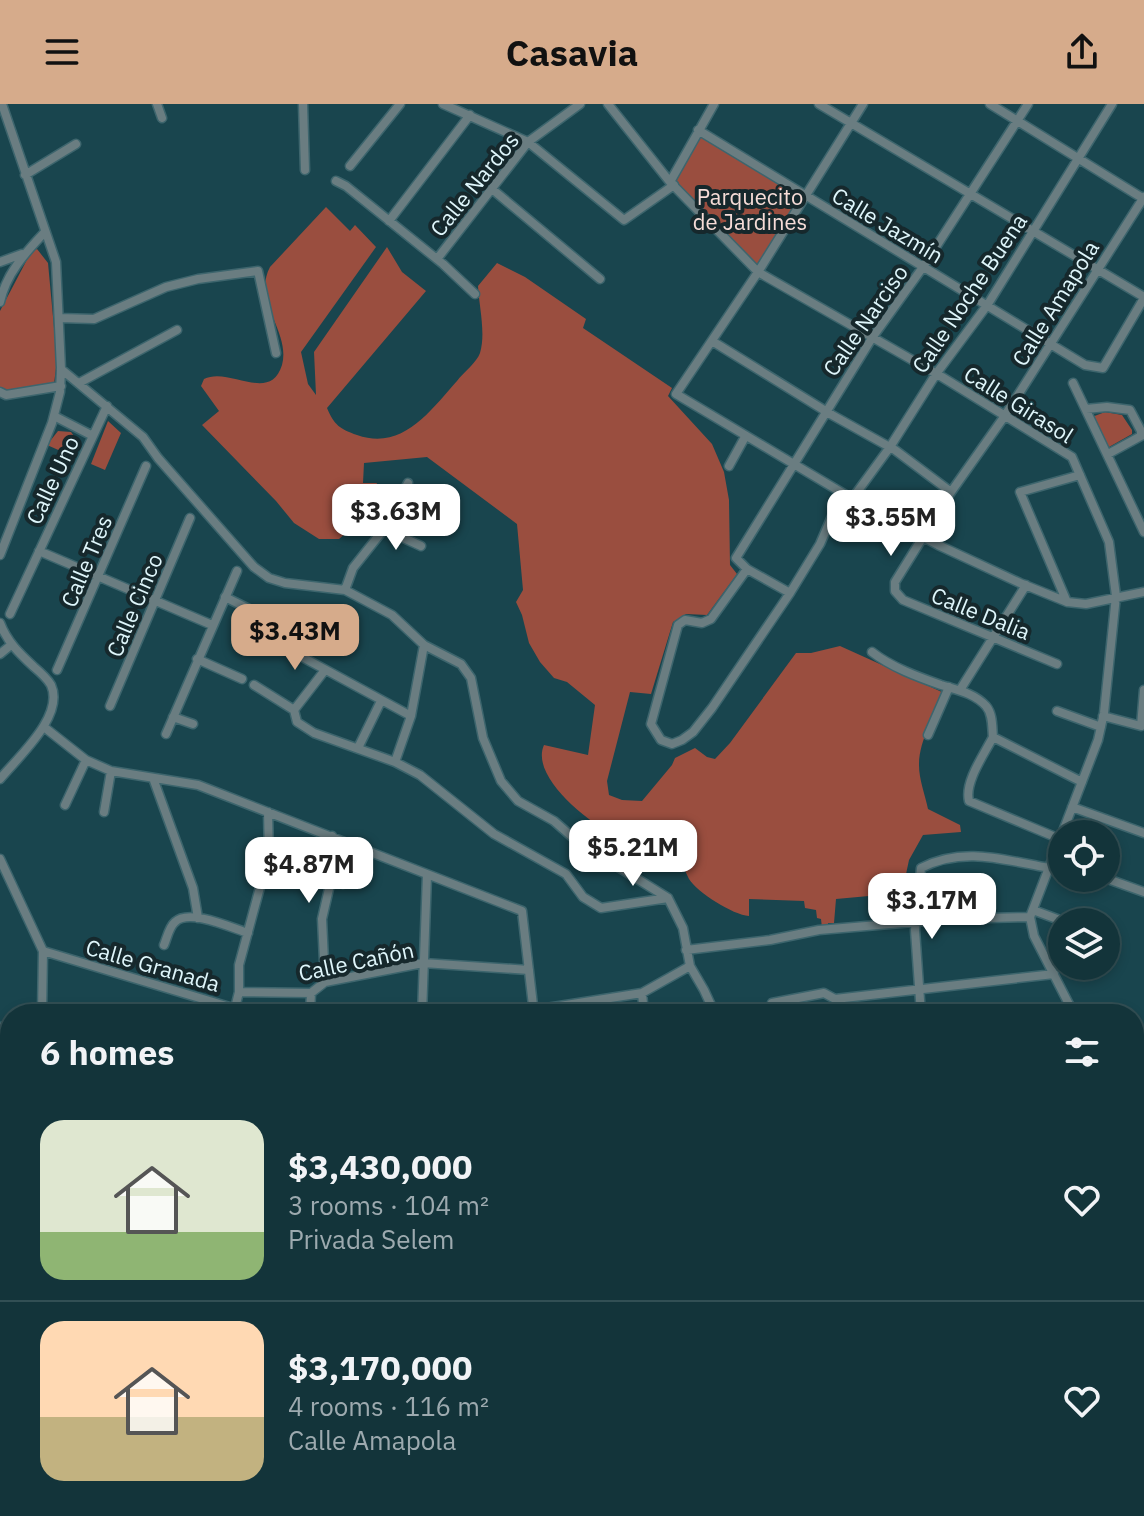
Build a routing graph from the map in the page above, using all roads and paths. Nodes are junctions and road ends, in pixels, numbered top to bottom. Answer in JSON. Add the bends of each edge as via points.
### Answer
{"nodes":[{"id":1,"x":2,"y":104,"type":"edge"},
{"id":2,"x":157,"y":104,"type":"edge"},
{"id":3,"x":303,"y":104,"type":"edge"},
{"id":4,"x":400,"y":104,"type":"edge"},
{"id":5,"x":443,"y":104,"type":"edge"},
{"id":6,"x":580,"y":104,"type":"edge"},
{"id":7,"x":608,"y":104,"type":"edge"},
{"id":8,"x":714,"y":104,"type":"edge"},
{"id":9,"x":819,"y":104,"type":"edge"},
{"id":10,"x":863,"y":104,"type":"edge"},
{"id":11,"x":990,"y":104,"type":"edge"},
{"id":12,"x":1028,"y":104,"type":"edge"},
{"id":13,"x":1112,"y":104,"type":"edge"},
{"id":14,"x":470,"y":115,"type":"junction"},
{"id":15,"x":162,"y":118,"type":"dead end"},
{"id":16,"x":1017,"y":121,"type":"junction"},
{"id":17,"x":850,"y":125,"type":"junction"},
{"id":18,"x":698,"y":130,"type":"junction"},
{"id":19,"x":528,"y":142,"type":"junction"},
{"id":20,"x":76,"y":144,"type":"dead end"},
{"id":21,"x":1078,"y":158,"type":"junction"},
{"id":22,"x":350,"y":166,"type":"dead end"},
{"id":23,"x":305,"y":170,"type":"dead end"},
{"id":24,"x":25,"y":175,"type":"junction"},
{"id":25,"x":336,"y":181,"type":"dead end"},
{"id":26,"x":672,"y":184,"type":"junction"},
{"id":27,"x":492,"y":189,"type":"junction"},
{"id":28,"x":968,"y":194,"type":"junction"},
{"id":29,"x":805,"y":196,"type":"junction"},
{"id":30,"x":1144,"y":198,"type":"edge"},
{"id":31,"x":389,"y":221,"type":"junction"},
{"id":32,"x":1033,"y":230,"type":"junction"},
{"id":33,"x":44,"y":233,"type":"junction"},
{"id":34,"x":23,"y":254,"type":"junction"},
{"id":35,"x":437,"y":259,"type":"junction"},
{"id":36,"x":0,"y":262,"type":"edge"},
{"id":37,"x":923,"y":267,"type":"junction"},
{"id":38,"x":1097,"y":269,"type":"junction"},
{"id":39,"x":758,"y":272,"type":"junction"},
{"id":40,"x":600,"y":279,"type":"dead end"},
{"id":41,"x":1,"y":287,"type":"edge"},
{"id":42,"x":475,"y":294,"type":"dead end"},
{"id":43,"x":1144,"y":298,"type":"edge"},
{"id":44,"x":0,"y":302,"type":"edge"},
{"id":45,"x":988,"y":304,"type":"junction"},
{"id":46,"x":59,"y":318,"type":"junction"},
{"id":47,"x":177,"y":330,"type":"dead end"},
{"id":48,"x":872,"y":338,"type":"junction"},
{"id":49,"x":712,"y":341,"type":"junction"},
{"id":50,"x":1050,"y":344,"type":"junction"},
{"id":51,"x":276,"y":353,"type":"dead end"},
{"id":52,"x":61,"y":369,"type":"junction"},
{"id":53,"x":936,"y":374,"type":"junction"},
{"id":54,"x":79,"y":383,"type":"junction"},
{"id":55,"x":1073,"y":383,"type":"dead end"},
{"id":56,"x":61,"y":386,"type":"junction"},
{"id":57,"x":0,"y":392,"type":"edge"},
{"id":58,"x":107,"y":406,"type":"junction"},
{"id":59,"x":1086,"y":409,"type":"junction"},
{"id":60,"x":825,"y":411,"type":"junction"},
{"id":61,"x":54,"y":416,"type":"junction"},
{"id":62,"x":1004,"y":417,"type":"junction"},
{"id":63,"x":93,"y":436,"type":"junction"},
{"id":64,"x":745,"y":437,"type":"junction"},
{"id":65,"x":890,"y":447,"type":"junction"},
{"id":66,"x":1108,"y":454,"type":"junction"},
{"id":67,"x":146,"y":466,"type":"dead end"},
{"id":68,"x":729,"y":466,"type":"dead end"},
{"id":69,"x":794,"y":466,"type":"junction"},
{"id":70,"x":1080,"y":475,"type":"junction"},
{"id":71,"x":408,"y":483,"type":"dead end"},
{"id":72,"x":951,"y":492,"type":"junction"},
{"id":73,"x":852,"y":499,"type":"junction"},
{"id":74,"x":190,"y":518,"type":"dead end"},
{"id":75,"x":384,"y":529,"type":"junction"},
{"id":76,"x":1144,"y":532,"type":"edge"},
{"id":77,"x":925,"y":538,"type":"junction"},
{"id":78,"x":421,"y":546,"type":"dead end"},
{"id":79,"x":39,"y":551,"type":"junction"},
{"id":80,"x":0,"y":555,"type":"edge"},
{"id":81,"x":747,"y":569,"type":"junction"},
{"id":82,"x":237,"y":571,"type":"dead end"},
{"id":83,"x":100,"y":577,"type":"junction"},
{"id":84,"x":1026,"y":585,"type":"junction"},
{"id":85,"x":345,"y":590,"type":"junction"},
{"id":86,"x":895,"y":591,"type":"joint"},
{"id":87,"x":1144,"y":592,"type":"edge"},
{"id":88,"x":790,"y":593,"type":"junction"},
{"id":89,"x":1116,"y":596,"type":"junction"},
{"id":90,"x":225,"y":597,"type":"junction"},
{"id":91,"x":156,"y":602,"type":"junction"},
{"id":92,"x":1067,"y":602,"type":"junction"},
{"id":93,"x":10,"y":614,"type":"dead end"},
{"id":94,"x":273,"y":621,"type":"dead end"},
{"id":95,"x":0,"y":623,"type":"edge"},
{"id":96,"x":212,"y":625,"type":"junction"},
{"id":97,"x":993,"y":637,"type":"junction"},
{"id":98,"x":11,"y":645,"type":"junction"},
{"id":99,"x":280,"y":645,"type":"dead end"},
{"id":100,"x":424,"y":645,"type":"junction"},
{"id":101,"x":872,"y":652,"type":"dead end"},
{"id":102,"x":0,"y":654,"type":"edge"},
{"id":103,"x":197,"y":659,"type":"junction"},
{"id":104,"x":1057,"y":664,"type":"dead end"},
{"id":105,"x":57,"y":670,"type":"dead end"},
{"id":106,"x":325,"y":670,"type":"junction"},
{"id":107,"x":242,"y":679,"type":"dead end"},
{"id":108,"x":254,"y":685,"type":"dead end"},
{"id":109,"x":949,"y":687,"type":"junction"},
{"id":110,"x":960,"y":690,"type":"junction"},
{"id":111,"x":1144,"y":690,"type":"edge"},
{"id":112,"x":381,"y":701,"type":"junction"},
{"id":113,"x":110,"y":706,"type":"dead end"},
{"id":114,"x":294,"y":710,"type":"junction"},
{"id":115,"x":1057,"y":711,"type":"dead end"},
{"id":116,"x":411,"y":716,"type":"junction"},
{"id":117,"x":1103,"y":716,"type":"junction"},
{"id":118,"x":173,"y":717,"type":"junction"},
{"id":119,"x":193,"y":724,"type":"dead end"},
{"id":120,"x":44,"y":727,"type":"junction"},
{"id":121,"x":1101,"y":727,"type":"junction"},
{"id":122,"x":166,"y":734,"type":"dead end"},
{"id":123,"x":928,"y":735,"type":"dead end"},
{"id":124,"x":993,"y":737,"type":"junction"},
{"id":125,"x":358,"y":748,"type":"junction"},
{"id":126,"x":86,"y":760,"type":"junction"},
{"id":127,"x":395,"y":762,"type":"junction"},
{"id":128,"x":111,"y":771,"type":"junction"},
{"id":129,"x":153,"y":778,"type":"junction"},
{"id":130,"x":0,"y":779,"type":"edge"},
{"id":131,"x":1082,"y":782,"type":"junction"},
{"id":132,"x":65,"y":805,"type":"dead end"},
{"id":133,"x":1072,"y":807,"type":"junction"},
{"id":134,"x":104,"y":812,"type":"dead end"},
{"id":135,"x":268,"y":812,"type":"junction"},
{"id":136,"x":1067,"y":820,"type":"edge"},
{"id":137,"x":1144,"y":833,"type":"edge"},
{"id":138,"x":1048,"y":834,"type":"edge"},
{"id":139,"x":332,"y":836,"type":"junction"},
{"id":140,"x":269,"y":854,"type":"junction"},
{"id":141,"x":0,"y":859,"type":"edge"},
{"id":142,"x":1048,"y":862,"type":"edge"},
{"id":143,"x":427,"y":875,"type":"junction"},
{"id":144,"x":1048,"y":878,"type":"edge"},
{"id":145,"x":328,"y":879,"type":"junction"},
{"id":146,"x":1120,"y":883,"type":"edge"},
{"id":147,"x":343,"y":884,"type":"dead end"},
{"id":148,"x":1144,"y":892,"type":"edge"},
{"id":149,"x":668,"y":898,"type":"junction"},
{"id":150,"x":1032,"y":913,"type":"junction"},
{"id":151,"x":1048,"y":917,"type":"edge"},
{"id":152,"x":198,"y":918,"type":"junction"},
{"id":153,"x":916,"y":924,"type":"junction"},
{"id":154,"x":248,"y":933,"type":"junction"},
{"id":155,"x":164,"y":945,"type":"dead end"},
{"id":156,"x":686,"y":950,"type":"junction"},
{"id":157,"x":43,"y":951,"type":"junction"},
{"id":158,"x":423,"y":963,"type":"junction"},
{"id":159,"x":1048,"y":963,"type":"edge"},
{"id":160,"x":690,"y":966,"type":"junction"},
{"id":161,"x":529,"y":970,"type":"junction"},
{"id":162,"x":1048,"y":975,"type":"edge"},
{"id":163,"x":1057,"y":980,"type":"edge"},
{"id":164,"x":325,"y":982,"type":"junction"},
{"id":165,"x":919,"y":988,"type":"junction"},
{"id":166,"x":239,"y":992,"type":"junction"},
{"id":167,"x":311,"y":993,"type":"junction"},
{"id":168,"x":642,"y":993,"type":"junction"},
{"id":169,"x":835,"y":999,"type":"junction"},
{"id":170,"x":772,"y":1003,"type":"dead end"},
{"id":171,"x":42,"y":1004,"type":"edge"},
{"id":172,"x":220,"y":1004,"type":"edge"},
{"id":173,"x":236,"y":1004,"type":"edge"},
{"id":174,"x":310,"y":1004,"type":"edge"},
{"id":175,"x":422,"y":1004,"type":"edge"},
{"id":176,"x":533,"y":1004,"type":"edge"},
{"id":177,"x":579,"y":1004,"type":"edge"},
{"id":178,"x":643,"y":1004,"type":"edge"},
{"id":179,"x":710,"y":1004,"type":"edge"},
{"id":180,"x":836,"y":1004,"type":"edge"},
{"id":181,"x":920,"y":1004,"type":"edge"},
{"id":182,"x":1069,"y":1004,"type":"edge"}],
"edges":[{"from":1,"to":24,"type":"street"},
{"from":2,"to":15,"type":"street"},
{"from":3,"to":23,"type":"street"},
{"from":4,"to":22,"type":"street"},
{"from":5,"to":14,"type":"street"},
{"from":6,"to":19,"type":"street","name":"Calle Nardos"},
{"from":7,"to":26,"type":"street","name":"Calle Girasol"},
{"from":8,"to":18,"type":"street"},
{"from":9,"to":17,"type":"street"},
{"from":10,"to":17,"type":"street"},
{"from":11,"to":16,"type":"street"},
{"from":12,"to":16,"type":"street","name":"Calle Narciso"},
{"from":13,"to":21,"type":"street","name":"Calle Noche Buena"},
{"from":14,"to":19,"type":"street"},
{"from":14,"to":31,"type":"street"},
{"from":16,"to":21,"type":"street"},
{"from":16,"to":28,"type":"street","name":"Calle Narciso"},
{"from":17,"to":28,"type":"street"},
{"from":17,"to":29,"type":"street"},
{"from":18,"to":26,"type":"street"},
{"from":18,"to":29,"type":"street","name":"Calle Jazmín"},
{"from":19,"to":26,"type":"street","via":[[624,220]]},
{"from":19,"to":27,"type":"street","name":"Calle Nardos"},
{"from":20,"to":24,"type":"street"},
{"from":21,"to":30,"type":"street"},
{"from":21,"to":32,"type":"street","name":"Calle Noche Buena"},
{"from":24,"to":33,"type":"street"},
{"from":25,"to":31,"type":"street"},
{"from":26,"to":39,"type":"street","name":"Calle Girasol"},
{"from":27,"to":35,"type":"street","name":"Calle Nardos"},
{"from":27,"to":40,"type":"street"},
{"from":28,"to":32,"type":"street"},
{"from":28,"to":37,"type":"street","name":"Calle Narciso"},
{"from":29,"to":37,"type":"street","name":"Calle Jazmín"},
{"from":29,"to":39,"type":"street"},
{"from":30,"to":38,"type":"street","name":"Calle Amapola"},
{"from":31,"to":35,"type":"street"},
{"from":32,"to":38,"type":"street"},
{"from":32,"to":45,"type":"street","name":"Calle Noche Buena"},
{"from":33,"to":34,"type":"street"},
{"from":33,"to":46,"type":"street","via":[[56,262]]},
{"from":34,"to":36,"type":"street"},
{"from":34,"to":41,"type":"street"},
{"from":35,"to":42,"type":"street"},
{"from":37,"to":45,"type":"street","name":"Calle Jazmín"},
{"from":37,"to":48,"type":"street","name":"Calle Narciso"},
{"from":38,"to":43,"type":"street"},
{"from":38,"to":50,"type":"street","name":"Calle Amapola"},
{"from":39,"to":48,"type":"street","name":"Calle Girasol"},
{"from":39,"to":49,"type":"street"},
{"from":41,"to":44,"type":"street"},
{"from":43,"to":50,"type":"street","name":"Calle Jazmín","via":[[1103,368],[1085,365]]},
{"from":45,"to":50,"type":"street","name":"Calle Jazmín"},
{"from":45,"to":53,"type":"street","name":"Calle Noche Buena"},
{"from":46,"to":51,"type":"street","via":[[94,319],[166,287],[258,271]]},
{"from":46,"to":52,"type":"street"},
{"from":47,"to":54,"type":"street"},
{"from":48,"to":53,"type":"street","name":"Calle Girasol"},
{"from":48,"to":60,"type":"street","name":"Calle Narciso"},
{"from":49,"to":60,"type":"street"},
{"from":49,"to":64,"type":"street","via":[[676,394]]},
{"from":50,"to":62,"type":"street","name":"Calle Amapola"},
{"from":52,"to":54,"type":"street"},
{"from":52,"to":56,"type":"street"},
{"from":53,"to":62,"type":"street","name":"Calle Girasol"},
{"from":53,"to":65,"type":"street","name":"Calle Noche Buena"},
{"from":54,"to":58,"type":"street"},
{"from":55,"to":59,"type":"street"},
{"from":56,"to":57,"type":"street"},
{"from":56,"to":61,"type":"street"},
{"from":58,"to":63,"type":"street","name":"Calle Uno"},
{"from":58,"to":85,"type":"street","via":[[143,437],[254,567],[285,583]]},
{"from":59,"to":66,"type":"street"},
{"from":59,"to":66,"type":"street","via":[[1130,410],[1141,431],[1141,436]]},
{"from":60,"to":65,"type":"street"},
{"from":60,"to":69,"type":"street","name":"Calle Narciso"},
{"from":61,"to":63,"type":"street"},
{"from":61,"to":80,"type":"street"},
{"from":62,"to":70,"type":"street","name":"Calle Girasol","via":[[1072,457]]},
{"from":62,"to":72,"type":"street","name":"Calle Amapola"},
{"from":63,"to":79,"type":"street","name":"Calle Uno"},
{"from":64,"to":68,"type":"street"},
{"from":64,"to":69,"type":"street"},
{"from":65,"to":72,"type":"street"},
{"from":65,"to":73,"type":"street","name":"Calle Noche Buena"},
{"from":66,"to":76,"type":"street"},
{"from":67,"to":83,"type":"street","name":"Calle Tres"},
{"from":69,"to":73,"type":"street"},
{"from":69,"to":81,"type":"street","name":"Calle Narciso","via":[[736,558]]},
{"from":70,"to":89,"type":"street","name":"Calle Girasol","via":[[1109,542]]},
{"from":70,"to":92,"type":"street","via":[[1020,492]]},
{"from":71,"to":75,"type":"street"},
{"from":72,"to":77,"type":"street","name":"Calle Amapola"},
{"from":73,"to":77,"type":"street"},
{"from":73,"to":88,"type":"street","name":"Calle Noche Buena","via":[[833,514]]},
{"from":74,"to":91,"type":"street","name":"Calle Cinco"},
{"from":75,"to":78,"type":"street"},
{"from":75,"to":85,"type":"street","via":[[353,568]]},
{"from":77,"to":84,"type":"street"},
{"from":77,"to":86,"type":"street","name":"Calle Amapola","via":[[895,582]]},
{"from":79,"to":83,"type":"street"},
{"from":79,"to":93,"type":"street","name":"Calle Uno"},
{"from":81,"to":88,"type":"street"},
{"from":81,"to":88,"type":"street","name":"Calle Noche Buena","via":[[711,619],[678,625],[651,724],[661,740],[672,744],[693,732]]},
{"from":82,"to":90,"type":"street"},
{"from":83,"to":91,"type":"street"},
{"from":83,"to":105,"type":"street","name":"Calle Tres"},
{"from":84,"to":92,"type":"street"},
{"from":84,"to":97,"type":"street"},
{"from":85,"to":100,"type":"street","via":[[392,615]]},
{"from":86,"to":97,"type":"street","name":"Calle Dalia","via":[[903,600]]},
{"from":87,"to":89,"type":"street"},
{"from":89,"to":92,"type":"street","via":[[1086,604]]},
{"from":89,"to":117,"type":"street","name":"Calle Girasol"},
{"from":90,"to":94,"type":"street"},
{"from":90,"to":96,"type":"street"},
{"from":91,"to":96,"type":"street"},
{"from":91,"to":113,"type":"street","name":"Calle Cinco"},
{"from":95,"to":98,"type":"street"},
{"from":96,"to":103,"type":"street"},
{"from":97,"to":104,"type":"street","name":"Calle Dalia"},
{"from":97,"to":110,"type":"street"},
{"from":98,"to":102,"type":"street"},
{"from":98,"to":120,"type":"street","via":[[49,682],[54,694]]},
{"from":99,"to":106,"type":"street"},
{"from":100,"to":116,"type":"street"},
{"from":100,"to":149,"type":"street","via":[[461,664],[471,678],[492,762],[518,801]]},
{"from":101,"to":109,"type":"street","via":[[886,663]]},
{"from":103,"to":107,"type":"street"},
{"from":103,"to":118,"type":"street"},
{"from":106,"to":112,"type":"street"},
{"from":106,"to":114,"type":"street"},
{"from":108,"to":114,"type":"street"},
{"from":109,"to":110,"type":"street"},
{"from":109,"to":123,"type":"street"},
{"from":110,"to":124,"type":"street","via":[[987,708]]},
{"from":111,"to":117,"type":"street","via":[[1141,726]]},
{"from":112,"to":116,"type":"street"},
{"from":112,"to":125,"type":"street"},
{"from":114,"to":125,"type":"street","via":[[297,722],[314,733]]},
{"from":115,"to":121,"type":"street"},
{"from":116,"to":127,"type":"street"},
{"from":117,"to":121,"type":"street","name":"Calle Girasol"},
{"from":118,"to":119,"type":"street"},
{"from":118,"to":122,"type":"street"},
{"from":120,"to":126,"type":"street"},
{"from":120,"to":130,"type":"street"},
{"from":121,"to":131,"type":"street","name":"Calle Girasol"},
{"from":124,"to":131,"type":"street"},
{"from":124,"to":138,"type":"street","via":[[976,769],[969,801]]},
{"from":125,"to":127,"type":"street"},
{"from":126,"to":128,"type":"street"},
{"from":126,"to":132,"type":"street"},
{"from":127,"to":149,"type":"street","via":[[420,775],[494,834],[566,874],[583,897],[601,908]]},
{"from":128,"to":129,"type":"street"},
{"from":128,"to":134,"type":"street"},
{"from":129,"to":135,"type":"street","via":[[198,785]]},
{"from":129,"to":152,"type":"street","via":[[193,888]]},
{"from":131,"to":133,"type":"street","name":"Calle Girasol"},
{"from":133,"to":136,"type":"street","name":"Calle Girasol"},
{"from":133,"to":137,"type":"street"},
{"from":135,"to":139,"type":"street"},
{"from":135,"to":140,"type":"street"},
{"from":139,"to":143,"type":"street"},
{"from":139,"to":145,"type":"street"},
{"from":140,"to":145,"type":"street"},
{"from":140,"to":154,"type":"street"},
{"from":141,"to":157,"type":"street"},
{"from":142,"to":153,"type":"street","via":[[939,858],[921,868]]},
{"from":143,"to":158,"type":"street"},
{"from":143,"to":161,"type":"street","via":[[522,911]]},
{"from":144,"to":150,"type":"street","name":"Calle Girasol"},
{"from":145,"to":147,"type":"street"},
{"from":145,"to":164,"type":"street","via":[[322,919]]},
{"from":146,"to":148,"type":"street"},
{"from":149,"to":156,"type":"street","via":[[683,928]]},
{"from":150,"to":151,"type":"street"},
{"from":150,"to":153,"type":"street"},
{"from":150,"to":159,"type":"street","via":[[1034,936]]},
{"from":152,"to":154,"type":"street"},
{"from":152,"to":155,"type":"street","via":[[184,916],[174,923]]},
{"from":153,"to":156,"type":"street","via":[[819,930]]},
{"from":153,"to":165,"type":"street"},
{"from":154,"to":166,"type":"street","via":[[239,965]]},
{"from":156,"to":160,"type":"street"},
{"from":157,"to":171,"type":"street"},
{"from":157,"to":172,"type":"street","name":"Calle Granada"},
{"from":158,"to":161,"type":"street","name":"Calle Cañón"},
{"from":158,"to":164,"type":"street","name":"Calle Cañón"},
{"from":158,"to":175,"type":"street"},
{"from":160,"to":168,"type":"street"},
{"from":160,"to":179,"type":"street"},
{"from":161,"to":176,"type":"street"},
{"from":162,"to":165,"type":"street"},
{"from":163,"to":182,"type":"street"},
{"from":164,"to":167,"type":"street","name":"Calle Cañón"},
{"from":165,"to":169,"type":"street"},
{"from":165,"to":181,"type":"street"},
{"from":166,"to":167,"type":"street","name":"Calle Cañón"},
{"from":166,"to":173,"type":"street"},
{"from":167,"to":174,"type":"street"},
{"from":168,"to":177,"type":"street"},
{"from":168,"to":178,"type":"street"},
{"from":169,"to":170,"type":"street","via":[[824,993]]},
{"from":169,"to":180,"type":"street"}]}
